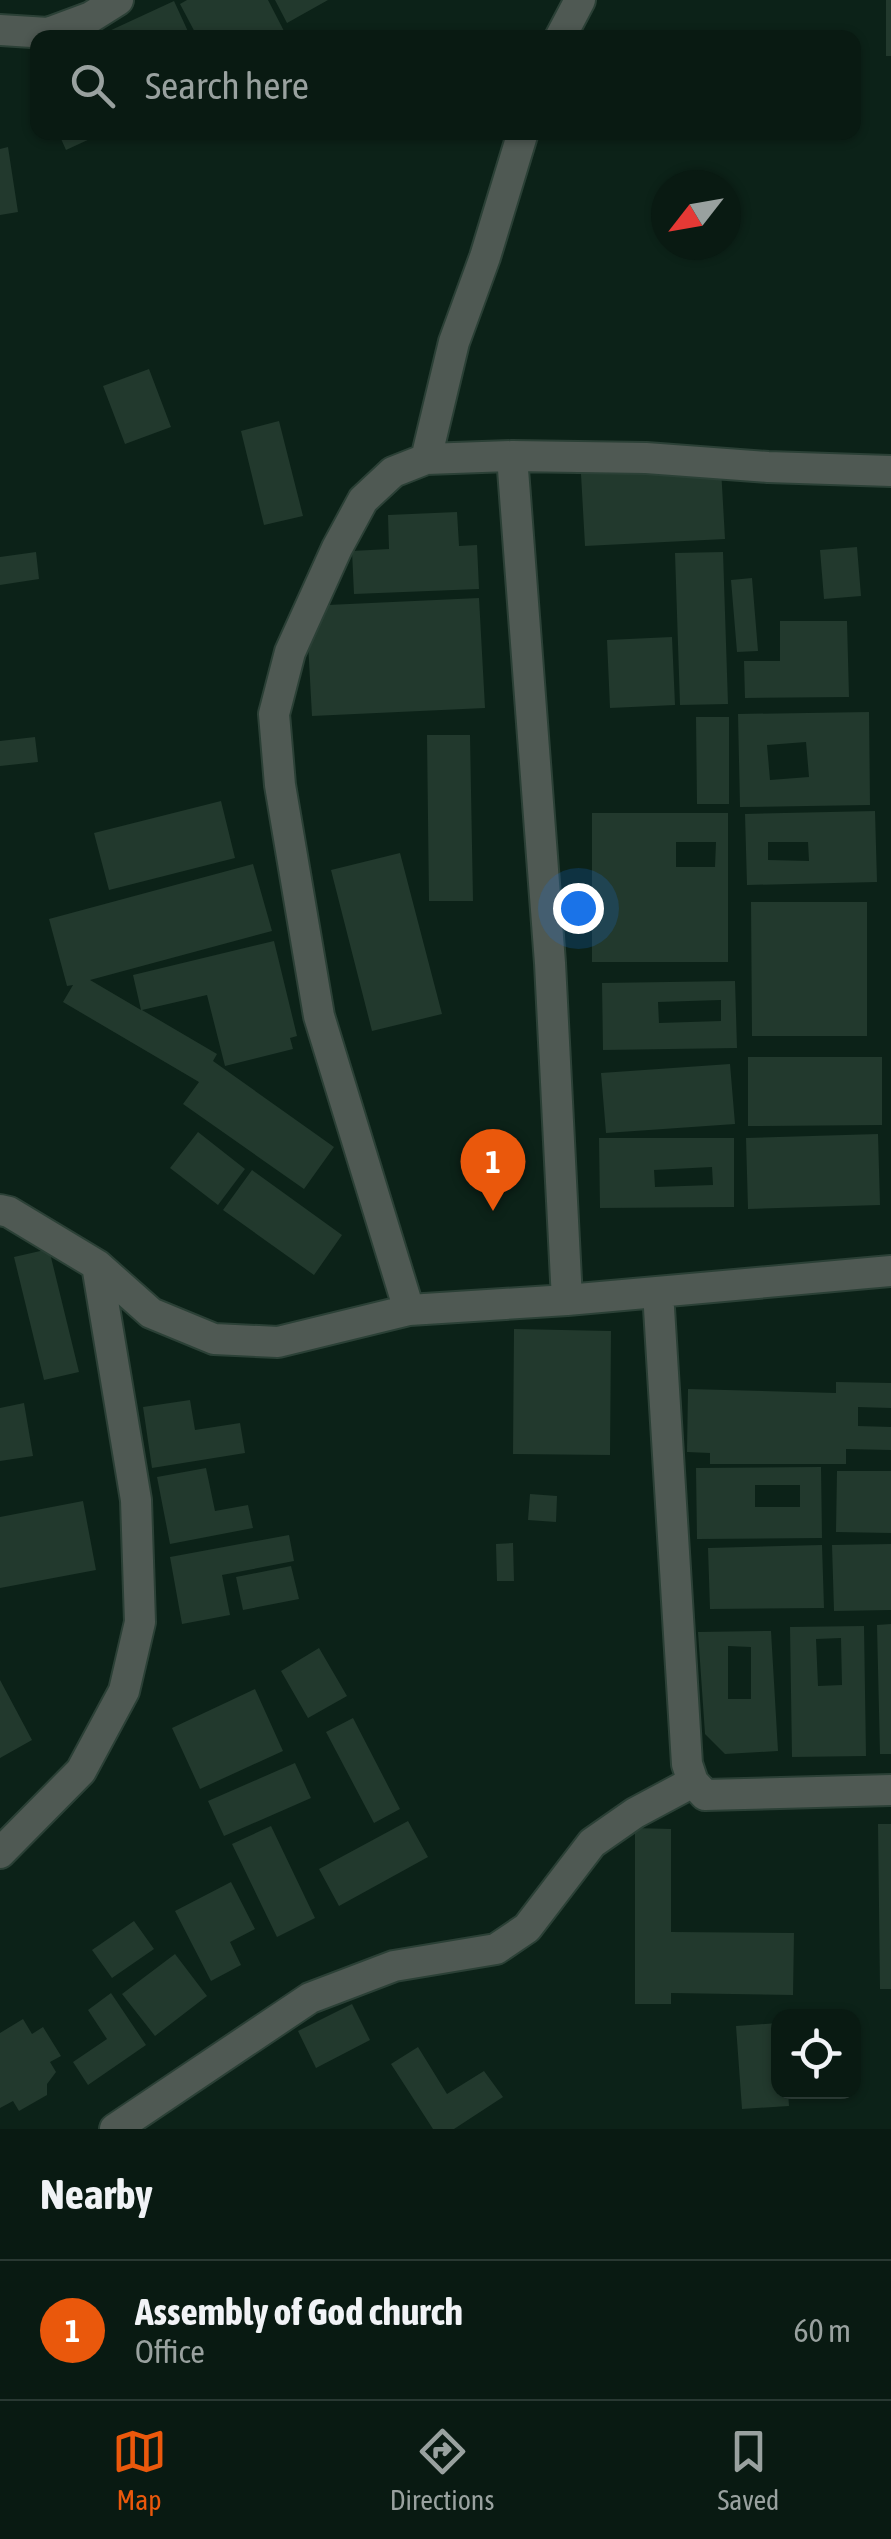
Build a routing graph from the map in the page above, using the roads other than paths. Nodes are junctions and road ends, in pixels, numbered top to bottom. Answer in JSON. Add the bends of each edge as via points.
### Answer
{"nodes":[{"id":1,"x":118,"y":0,"type":"edge"},
{"id":2,"x":580,"y":0,"type":"edge"},
{"id":3,"x":0,"y":30,"type":"edge"},
{"id":4,"x":56,"y":30,"type":"edge"},
{"id":5,"x":564,"y":30,"type":"edge"},
{"id":6,"x":30,"y":32,"type":"edge"},
{"id":7,"x":521,"y":140,"type":"edge"},
{"id":8,"x":512,"y":456,"type":"junction"},
{"id":9,"x":426,"y":459,"type":"junction"},
{"id":10,"x":891,"y":471,"type":"edge"},
{"id":11,"x":0,"y":1210,"type":"edge"},
{"id":12,"x":97,"y":1265,"type":"junction"},
{"id":13,"x":891,"y":1271,"type":"edge"},
{"id":14,"x":658,"y":1292,"type":"junction"},
{"id":15,"x":567,"y":1300,"type":"junction"},
{"id":16,"x":410,"y":1310,"type":"junction"},
{"id":17,"x":693,"y":1782,"type":"junction"},
{"id":18,"x":891,"y":1790,"type":"edge"},
{"id":19,"x":0,"y":1854,"type":"edge"},
{"id":20,"x":116,"y":2129,"type":"edge"}],
"edges":[{"from":1,"to":4,"type":"street"},
{"from":2,"to":5,"type":"street"},
{"from":3,"to":6,"type":"street"},
{"from":7,"to":9,"type":"street","via":[[454,342]]},
{"from":8,"to":9,"type":"street"},
{"from":8,"to":10,"type":"street"},
{"from":8,"to":15,"type":"street"},
{"from":9,"to":16,"type":"street","via":[[392,472],[363,500],[290,652],[274,714],[319,1016]]},
{"from":11,"to":12,"type":"street"},
{"from":12,"to":16,"type":"street","via":[[151,1312],[214,1339],[278,1342]]},
{"from":12,"to":19,"type":"street","via":[[136,1500],[140,1622],[124,1690],[81,1771]]},
{"from":13,"to":14,"type":"street"},
{"from":14,"to":15,"type":"street"},
{"from":14,"to":17,"type":"street"},
{"from":15,"to":16,"type":"street"},
{"from":17,"to":18,"type":"street","via":[[705,1795]]},
{"from":17,"to":20,"type":"street","via":[[592,1843],[528,1928],[496,1949],[394,1966],[310,1998]]}]}
